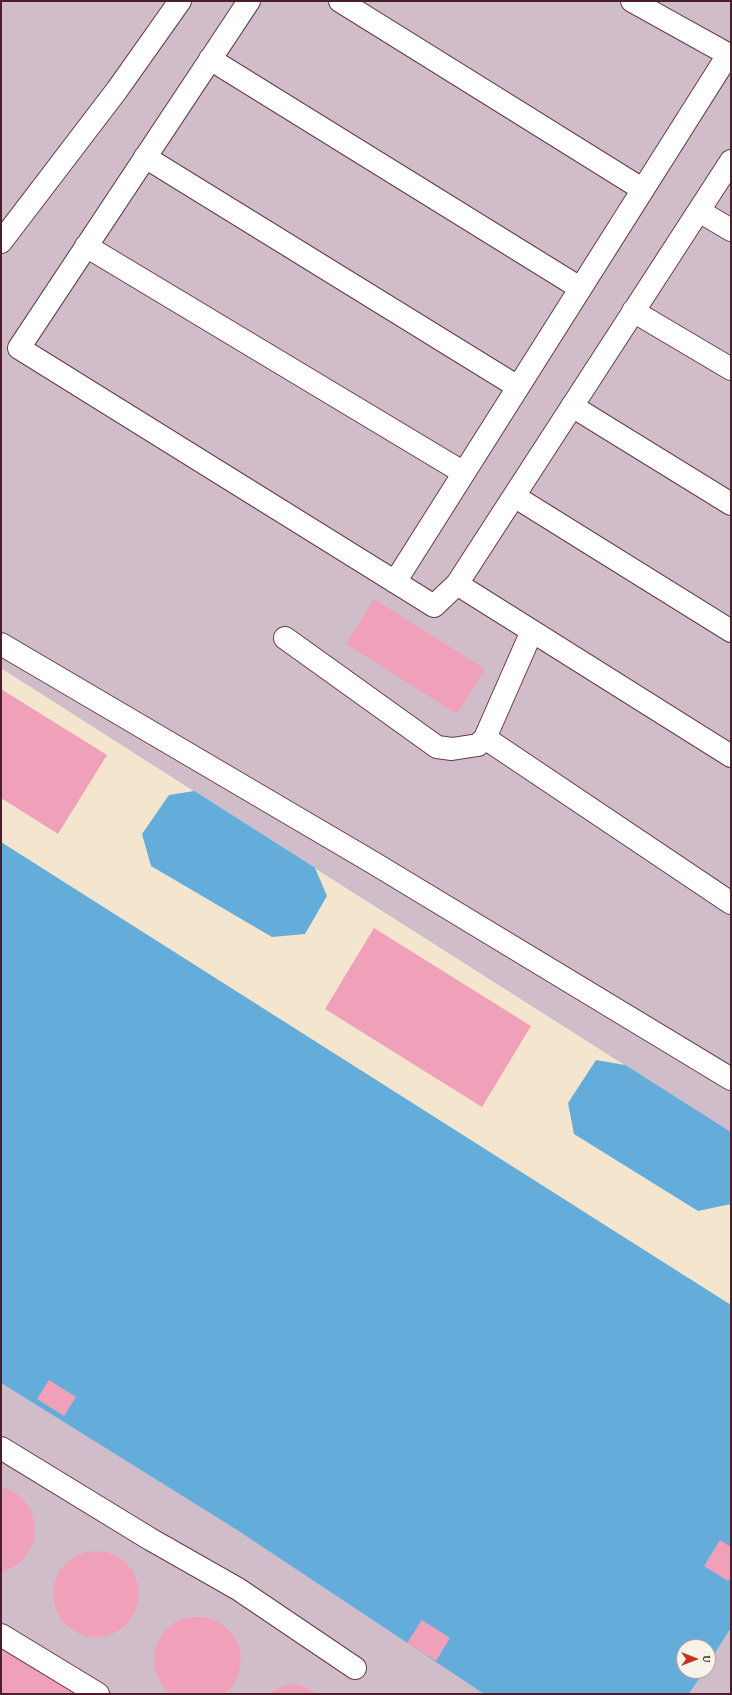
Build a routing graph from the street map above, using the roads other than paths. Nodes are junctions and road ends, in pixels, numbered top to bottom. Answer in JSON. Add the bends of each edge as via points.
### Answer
{"nodes":[{"id":1,"x":180,"y":1,"type":"edge"},
{"id":2,"x":249,"y":1,"type":"edge"},
{"id":3,"x":340,"y":1,"type":"edge"},
{"id":4,"x":632,"y":1,"type":"edge"},
{"id":5,"x":729,"y":56,"type":"edge"},
{"id":6,"x":210,"y":59,"type":"junction"},
{"id":7,"x":145,"y":157,"type":"junction"},
{"id":8,"x":731,"y":161,"type":"edge"},
{"id":9,"x":642,"y":189,"type":"junction"},
{"id":10,"x":699,"y":211,"type":"junction"},
{"id":11,"x":731,"y":230,"type":"edge"},
{"id":12,"x":1,"y":242,"type":"edge"},
{"id":13,"x":86,"y":246,"type":"junction"},
{"id":14,"x":580,"y":288,"type":"junction"},
{"id":15,"x":633,"y":311,"type":"junction"},
{"id":16,"x":731,"y":369,"type":"edge"},
{"id":17,"x":518,"y":387,"type":"junction"},
{"id":18,"x":572,"y":406,"type":"junction"},
{"id":19,"x":464,"y":473,"type":"junction"},
{"id":20,"x":514,"y":496,"type":"junction"},
{"id":21,"x":731,"y":504,"type":"edge"},
{"id":22,"x":395,"y":582,"type":"junction"},
{"id":23,"x":456,"y":584,"type":"junction"},
{"id":24,"x":532,"y":631,"type":"junction"},
{"id":25,"x":731,"y":631,"type":"edge"},
{"id":26,"x":285,"y":638,"type":"dead end"},
{"id":27,"x":1,"y":644,"type":"edge"},
{"id":28,"x":485,"y":738,"type":"junction"},
{"id":29,"x":731,"y":756,"type":"edge"},
{"id":30,"x":731,"y":903,"type":"edge"},
{"id":31,"x":731,"y":1079,"type":"edge"},
{"id":32,"x":1,"y":1448,"type":"edge"},
{"id":33,"x":1,"y":1635,"type":"edge"},
{"id":34,"x":355,"y":1668,"type":"dead end"},
{"id":35,"x":98,"y":1694,"type":"edge"}],
"edges":[{"from":1,"to":12,"type":"lane"},
{"from":2,"to":6,"type":"lane"},
{"from":3,"to":9,"type":"lane"},
{"from":4,"to":5,"type":"lane"},
{"from":5,"to":9,"type":"lane"},
{"from":6,"to":7,"type":"lane"},
{"from":6,"to":14,"type":"lane"},
{"from":7,"to":13,"type":"lane"},
{"from":7,"to":17,"type":"lane"},
{"from":8,"to":10,"type":"lane"},
{"from":9,"to":14,"type":"lane"},
{"from":10,"to":11,"type":"lane"},
{"from":10,"to":15,"type":"lane"},
{"from":13,"to":19,"type":"lane"},
{"from":13,"to":22,"type":"lane","via":[[19,348]]},
{"from":14,"to":17,"type":"lane"},
{"from":15,"to":16,"type":"lane"},
{"from":15,"to":18,"type":"lane"},
{"from":17,"to":19,"type":"lane"},
{"from":18,"to":20,"type":"lane"},
{"from":18,"to":21,"type":"lane"},
{"from":19,"to":22,"type":"lane"},
{"from":20,"to":23,"type":"lane"},
{"from":20,"to":25,"type":"lane"},
{"from":22,"to":23,"type":"lane","via":[[434,606]]},
{"from":23,"to":24,"type":"lane"},
{"from":24,"to":28,"type":"lane"},
{"from":24,"to":29,"type":"lane"},
{"from":26,"to":28,"type":"lane","via":[[437,747],[464,748],[478,745]]},
{"from":27,"to":31,"type":"lane","via":[[366,858]]},
{"from":28,"to":30,"type":"lane"},
{"from":32,"to":34,"type":"lane","via":[[150,1539],[238,1589]]},
{"from":33,"to":35,"type":"lane"}]}
